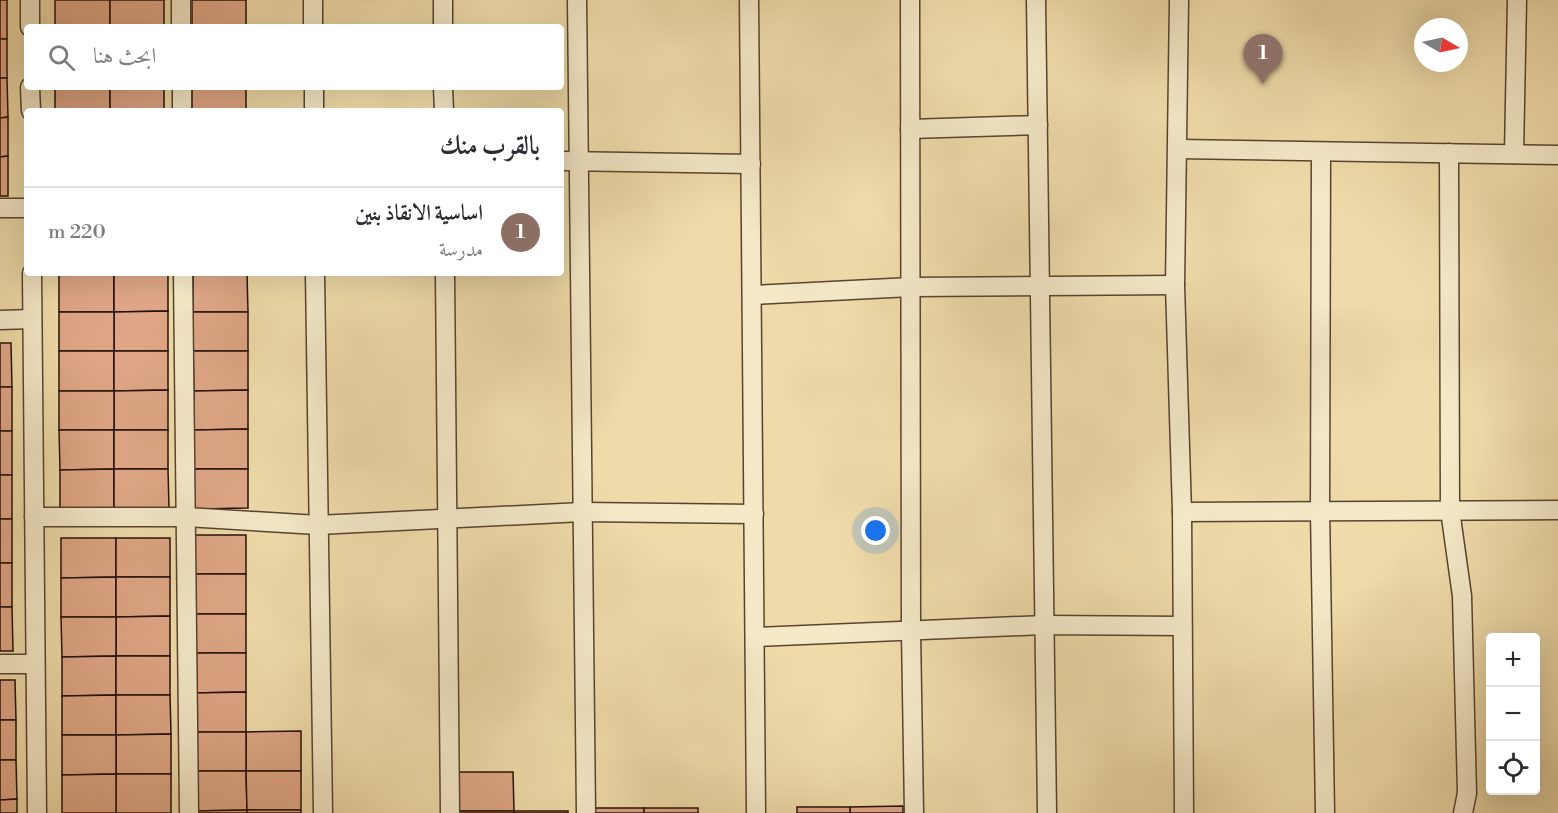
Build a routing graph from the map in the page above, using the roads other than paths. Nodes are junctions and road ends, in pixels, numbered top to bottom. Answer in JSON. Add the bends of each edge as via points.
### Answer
{"nodes":[{"id":1,"x":30,"y":0,"type":"edge"},
{"id":2,"x":182,"y":0,"type":"edge"},
{"id":3,"x":313,"y":0,"type":"edge"},
{"id":4,"x":443,"y":0,"type":"edge"},
{"id":5,"x":577,"y":0,"type":"edge"},
{"id":6,"x":749,"y":0,"type":"edge"},
{"id":7,"x":910,"y":0,"type":"edge"},
{"id":8,"x":1036,"y":0,"type":"edge"},
{"id":9,"x":1179,"y":0,"type":"edge"},
{"id":10,"x":1517,"y":0,"type":"edge"},
{"id":11,"x":30,"y":24,"type":"edge"},
{"id":12,"x":182,"y":24,"type":"edge"},
{"id":13,"x":313,"y":24,"type":"edge"},
{"id":14,"x":443,"y":24,"type":"edge"},
{"id":15,"x":30,"y":90,"type":"edge"},
{"id":16,"x":182,"y":90,"type":"edge"},
{"id":17,"x":314,"y":90,"type":"edge"},
{"id":18,"x":443,"y":90,"type":"edge"},
{"id":19,"x":31,"y":108,"type":"edge"},
{"id":20,"x":182,"y":108,"type":"edge"},
{"id":21,"x":314,"y":108,"type":"edge"},
{"id":22,"x":444,"y":108,"type":"edge"},
{"id":23,"x":1038,"y":125,"type":"junction"},
{"id":24,"x":910,"y":129,"type":"junction"},
{"id":25,"x":1179,"y":149,"type":"junction"},
{"id":26,"x":1321,"y":152,"type":"junction"},
{"id":27,"x":1449,"y":153,"type":"junction"},
{"id":28,"x":1514,"y":154,"type":"junction"},
{"id":29,"x":1558,"y":155,"type":"edge"},
{"id":30,"x":569,"y":161,"type":"edge"},
{"id":31,"x":751,"y":164,"type":"junction"},
{"id":32,"x":0,"y":208,"type":"edge"},
{"id":33,"x":24,"y":208,"type":"edge"},
{"id":34,"x":32,"y":276,"type":"edge"},
{"id":35,"x":183,"y":276,"type":"edge"},
{"id":36,"x":315,"y":276,"type":"edge"},
{"id":37,"x":445,"y":276,"type":"edge"},
{"id":38,"x":1175,"y":285,"type":"junction"},
{"id":39,"x":1040,"y":286,"type":"junction"},
{"id":40,"x":911,"y":287,"type":"junction"},
{"id":41,"x":752,"y":295,"type":"junction"},
{"id":42,"x":32,"y":319,"type":"junction"},
{"id":43,"x":0,"y":320,"type":"edge"},
{"id":44,"x":1450,"y":510,"type":"junction"},
{"id":45,"x":1558,"y":510,"type":"edge"},
{"id":46,"x":1320,"y":511,"type":"junction"},
{"id":47,"x":582,"y":512,"type":"junction"},
{"id":48,"x":1182,"y":512,"type":"junction"},
{"id":49,"x":754,"y":514,"type":"junction"},
{"id":50,"x":34,"y":517,"type":"junction"},
{"id":51,"x":186,"y":517,"type":"junction"},
{"id":52,"x":447,"y":517,"type":"junction"},
{"id":53,"x":318,"y":525,"type":"junction"},
{"id":54,"x":1044,"y":625,"type":"junction"},
{"id":55,"x":1182,"y":626,"type":"junction"},
{"id":56,"x":911,"y":632,"type":"junction"},
{"id":57,"x":755,"y":637,"type":"junction"},
{"id":58,"x":0,"y":664,"type":"edge"},
{"id":59,"x":34,"y":664,"type":"junction"},
{"id":60,"x":37,"y":813,"type":"edge"},
{"id":61,"x":189,"y":813,"type":"edge"},
{"id":62,"x":323,"y":813,"type":"edge"},
{"id":63,"x":450,"y":813,"type":"edge"},
{"id":64,"x":586,"y":813,"type":"edge"},
{"id":65,"x":756,"y":813,"type":"edge"},
{"id":66,"x":914,"y":813,"type":"edge"},
{"id":67,"x":1047,"y":813,"type":"edge"},
{"id":68,"x":1185,"y":813,"type":"edge"},
{"id":69,"x":1325,"y":813,"type":"edge"},
{"id":70,"x":1463,"y":813,"type":"edge"}],
"edges":[{"from":1,"to":11,"type":"street"},
{"from":2,"to":12,"type":"street"},
{"from":3,"to":13,"type":"street"},
{"from":4,"to":14,"type":"street"},
{"from":5,"to":30,"type":"street"},
{"from":6,"to":31,"type":"street"},
{"from":7,"to":24,"type":"street"},
{"from":8,"to":23,"type":"street"},
{"from":9,"to":25,"type":"street"},
{"from":10,"to":28,"type":"street"},
{"from":15,"to":19,"type":"street"},
{"from":16,"to":20,"type":"street"},
{"from":17,"to":21,"type":"street"},
{"from":18,"to":22,"type":"street"},
{"from":23,"to":24,"type":"street"},
{"from":23,"to":39,"type":"street"},
{"from":24,"to":40,"type":"street"},
{"from":25,"to":26,"type":"street"},
{"from":25,"to":38,"type":"street"},
{"from":26,"to":27,"type":"street"},
{"from":26,"to":46,"type":"street"},
{"from":27,"to":28,"type":"street"},
{"from":27,"to":44,"type":"street"},
{"from":28,"to":29,"type":"street"},
{"from":30,"to":31,"type":"street"},
{"from":30,"to":47,"type":"street"},
{"from":31,"to":41,"type":"street"},
{"from":32,"to":33,"type":"street"},
{"from":34,"to":42,"type":"street"},
{"from":35,"to":51,"type":"street"},
{"from":36,"to":53,"type":"street"},
{"from":37,"to":52,"type":"street"},
{"from":38,"to":39,"type":"street"},
{"from":38,"to":48,"type":"street"},
{"from":39,"to":40,"type":"street"},
{"from":39,"to":54,"type":"street"},
{"from":40,"to":41,"type":"street"},
{"from":40,"to":56,"type":"street"},
{"from":41,"to":49,"type":"street"},
{"from":42,"to":43,"type":"street"},
{"from":42,"to":50,"type":"street"},
{"from":44,"to":45,"type":"street"},
{"from":44,"to":46,"type":"street"},
{"from":44,"to":70,"type":"street","via":[[1462,596],[1467,793]]},
{"from":46,"to":48,"type":"street"},
{"from":46,"to":69,"type":"street"},
{"from":47,"to":49,"type":"street"},
{"from":47,"to":52,"type":"street"},
{"from":47,"to":64,"type":"street"},
{"from":48,"to":55,"type":"street"},
{"from":49,"to":57,"type":"street"},
{"from":50,"to":51,"type":"street"},
{"from":50,"to":59,"type":"street"},
{"from":51,"to":53,"type":"street"},
{"from":51,"to":61,"type":"street"},
{"from":52,"to":53,"type":"street"},
{"from":52,"to":63,"type":"street"},
{"from":53,"to":62,"type":"street"},
{"from":54,"to":55,"type":"street"},
{"from":54,"to":56,"type":"street"},
{"from":54,"to":67,"type":"street"},
{"from":55,"to":68,"type":"street"},
{"from":56,"to":57,"type":"street"},
{"from":56,"to":66,"type":"street"},
{"from":57,"to":65,"type":"street"},
{"from":58,"to":59,"type":"street"},
{"from":59,"to":60,"type":"street"}]}
